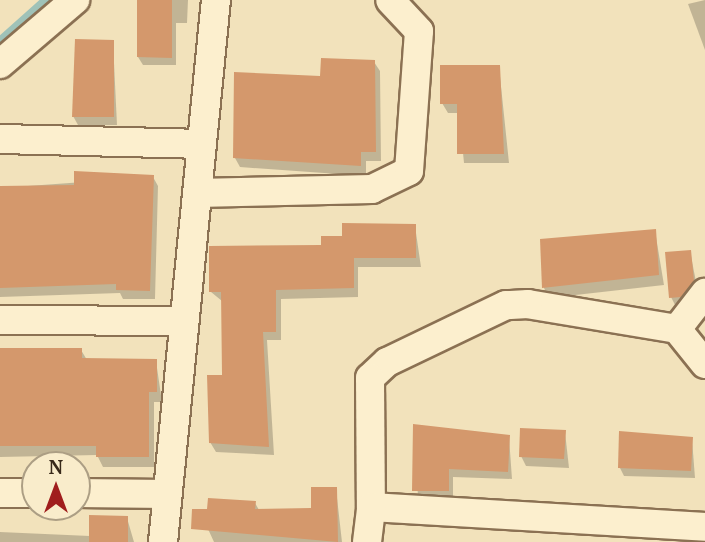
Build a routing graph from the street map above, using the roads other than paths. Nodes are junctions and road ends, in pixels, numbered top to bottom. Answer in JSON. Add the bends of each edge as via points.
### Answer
{"nodes":[{"id":1,"x":75,"y":0,"type":"edge"},
{"id":2,"x":216,"y":0,"type":"edge"},
{"id":3,"x":390,"y":0,"type":"edge"},
{"id":4,"x":0,"y":64,"type":"edge"},
{"id":5,"x":0,"y":139,"type":"edge"},
{"id":6,"x":202,"y":144,"type":"junction"},
{"id":7,"x":197,"y":192,"type":"junction"},
{"id":8,"x":705,"y":293,"type":"edge"},
{"id":9,"x":0,"y":320,"type":"edge"},
{"id":10,"x":184,"y":321,"type":"junction"},
{"id":11,"x":677,"y":329,"type":"junction"},
{"id":12,"x":705,"y":364,"type":"edge"},
{"id":13,"x":0,"y":492,"type":"edge"},
{"id":14,"x":21,"y":493,"type":"edge"},
{"id":15,"x":91,"y":493,"type":"edge"},
{"id":16,"x":167,"y":494,"type":"junction"},
{"id":17,"x":370,"y":507,"type":"junction"},
{"id":18,"x":705,"y":527,"type":"edge"},
{"id":19,"x":565,"y":530,"type":"edge"},
{"id":20,"x":163,"y":542,"type":"edge"},
{"id":21,"x":367,"y":542,"type":"edge"}],
"edges":[{"from":1,"to":4,"type":"street"},
{"from":2,"to":6,"type":"street"},
{"from":3,"to":7,"type":"street","via":[[419,31],[409,171],[372,189]]},
{"from":5,"to":6,"type":"street"},
{"from":6,"to":7,"type":"street"},
{"from":7,"to":10,"type":"street"},
{"from":8,"to":11,"type":"street"},
{"from":9,"to":10,"type":"street"},
{"from":10,"to":16,"type":"street"},
{"from":11,"to":12,"type":"street"},
{"from":11,"to":17,"type":"street","via":[[506,305],[387,362],[370,378]]},
{"from":13,"to":14,"type":"street"},
{"from":15,"to":16,"type":"street"},
{"from":16,"to":20,"type":"street"},
{"from":17,"to":19,"type":"street"},
{"from":17,"to":21,"type":"street"},
{"from":18,"to":19,"type":"street"}]}
